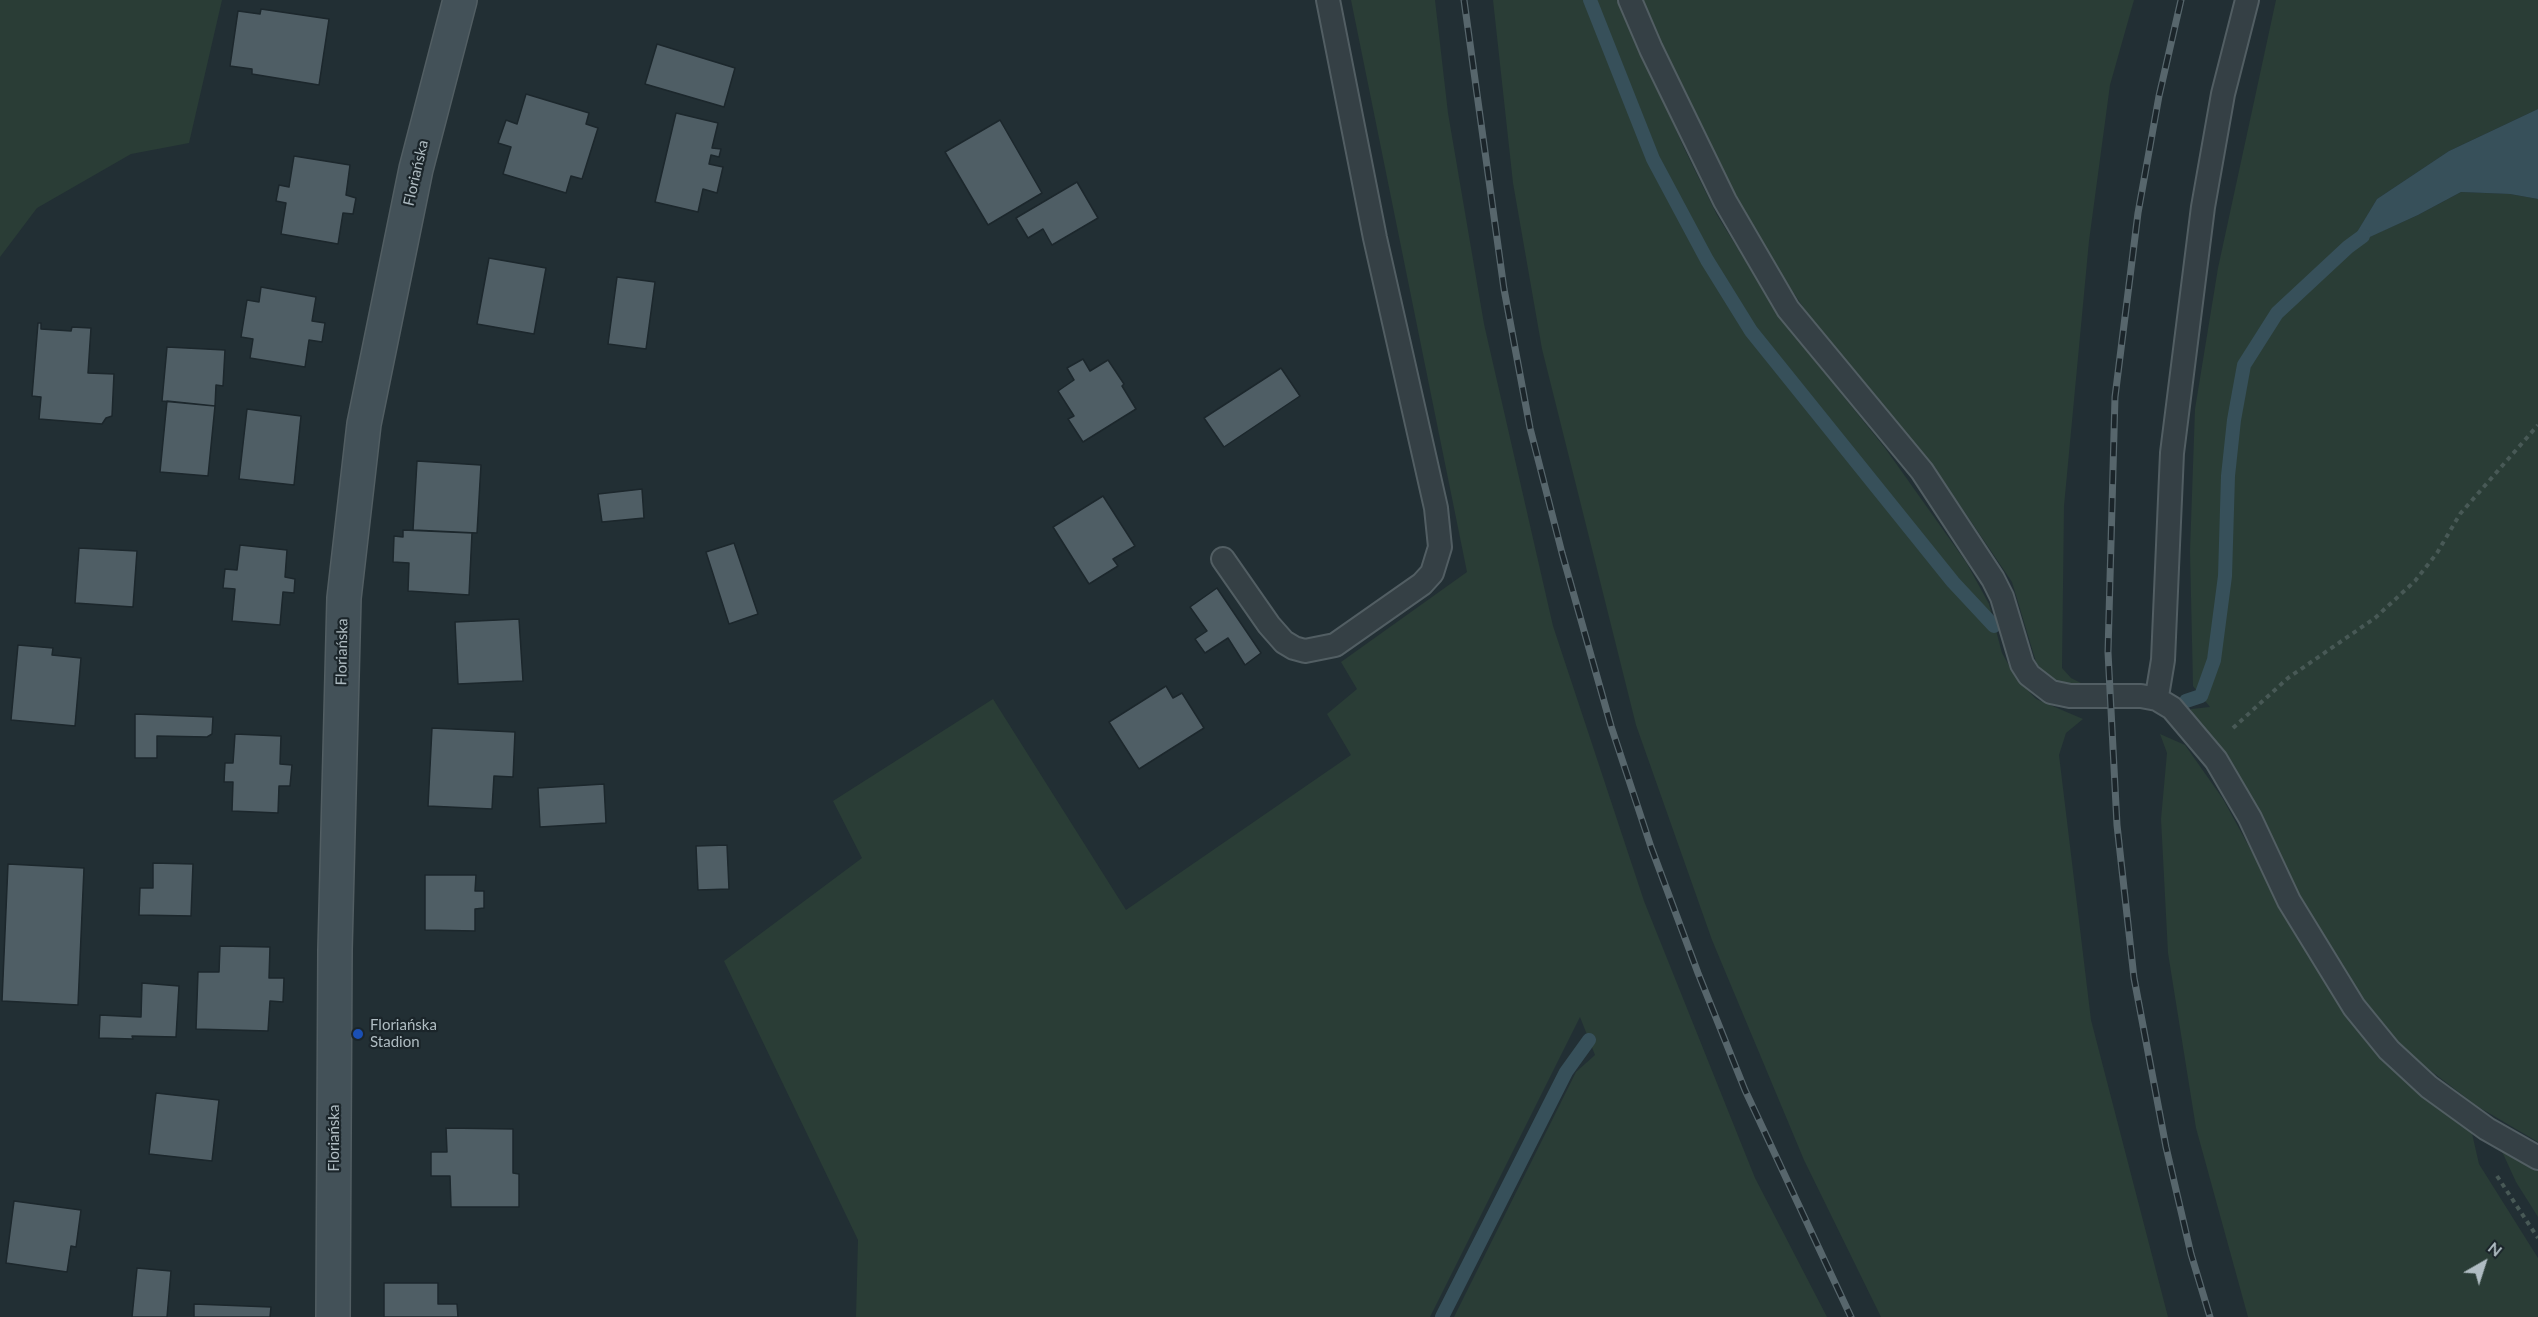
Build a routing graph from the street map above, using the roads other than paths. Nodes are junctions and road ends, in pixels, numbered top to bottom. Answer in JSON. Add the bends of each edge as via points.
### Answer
{"nodes":[{"id":1,"x":460,"y":0,"type":"edge"},
{"id":2,"x":1328,"y":0,"type":"edge"},
{"id":3,"x":1630,"y":0,"type":"edge"},
{"id":4,"x":2247,"y":0,"type":"edge"},
{"id":5,"x":1223,"y":559,"type":"dead end"},
{"id":6,"x":2157,"y":696,"type":"dead end"},
{"id":7,"x":2538,"y":1158,"type":"edge"},
{"id":8,"x":333,"y":1317,"type":"edge"}],
"edges":[{"from":1,"to":8,"type":"street","name":"Floriańska","via":[[416,169],[364,424],[344,598],[335,950]]},
{"from":2,"to":5,"type":"lane","via":[[1375,238],[1436,508],[1440,547],[1432,573],[1422,584],[1335,645],[1305,651],[1284,642]]},
{"from":3,"to":7,"type":"lane","via":[[1725,201],[1788,309],[1922,471],[1993,579],[2029,675],[2051,692],[2070,696],[2141,696],[2172,708],[2208,750],[2250,818],[2289,901],[2354,1007],[2389,1050],[2421,1080],[2487,1129]]},
{"from":4,"to":6,"type":"lane","via":[[2223,94],[2203,207],[2172,453],[2163,660]]}]}
